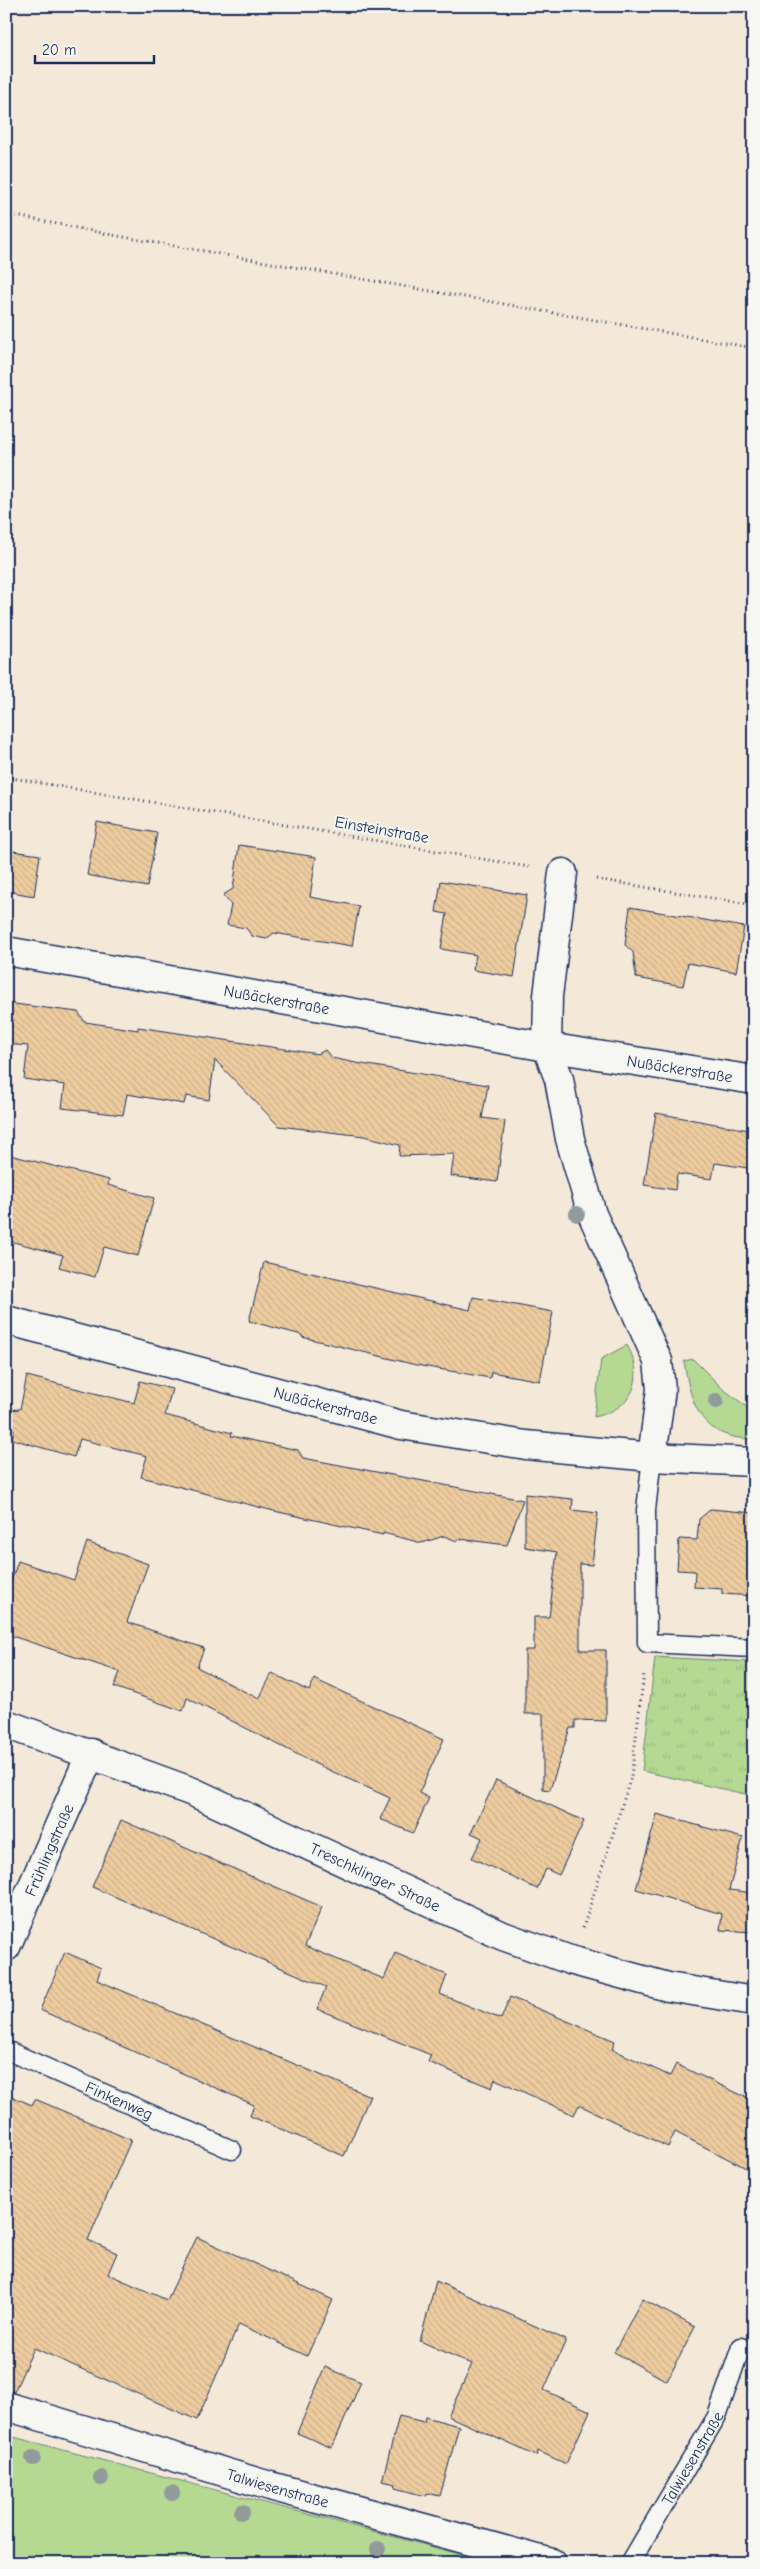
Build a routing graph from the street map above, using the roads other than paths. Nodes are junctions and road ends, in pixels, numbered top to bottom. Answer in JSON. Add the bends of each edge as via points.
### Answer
{"nodes":[{"id":1,"x":563,"y":873,"type":"road end"},
{"id":2,"x":6,"y":951,"type":"edge"},
{"id":3,"x":547,"y":1047,"type":"junction"},
{"id":4,"x":754,"y":1080,"type":"edge"},
{"id":5,"x":6,"y":1320,"type":"edge"},
{"id":6,"x":652,"y":1457,"type":"junction"},
{"id":7,"x":754,"y":1462,"type":"edge"},
{"id":8,"x":754,"y":1648,"type":"edge"},
{"id":9,"x":6,"y":1724,"type":"edge"},
{"id":10,"x":91,"y":1753,"type":"junction"},
{"id":11,"x":6,"y":1947,"type":"edge"},
{"id":12,"x":754,"y":2001,"type":"edge"},
{"id":13,"x":6,"y":2050,"type":"edge"},
{"id":14,"x":232,"y":2150,"type":"dead end"},
{"id":15,"x":741,"y":2347,"type":"dead end"},
{"id":16,"x":6,"y":2406,"type":"edge"},
{"id":17,"x":552,"y":2563,"type":"edge"},
{"id":18,"x":630,"y":2563,"type":"edge"}],
"edges":[{"from":1,"to":3,"type":"street","via":[[548,996]]},
{"from":2,"to":3,"type":"street","name":"Nußäckerstraße"},
{"from":3,"to":4,"type":"street","name":"Nußäckerstraße"},
{"from":3,"to":6,"type":"street","via":[[559,1079],[570,1139],[592,1214],[658,1361],[661,1389]]},
{"from":5,"to":6,"type":"street","name":"Nußäckerstraße","via":[[401,1425],[526,1445]]},
{"from":6,"to":7,"type":"street","name":"Nußäckerstraße"},
{"from":6,"to":8,"type":"lane","via":[[646,1510],[647,1642]]},
{"from":9,"to":10,"type":"street","name":"Treschklinger Straße"},
{"from":10,"to":11,"type":"street","name":"Frühlingstraße"},
{"from":10,"to":12,"type":"street","name":"Treschklinger Straße","via":[[193,1792],[503,1936],[570,1960],[668,1986]]},
{"from":13,"to":14,"type":"lane","name":"Finkenweg"},
{"from":15,"to":18,"type":"lane","name":"Talwiesenstraße","via":[[717,2416]]},
{"from":16,"to":17,"type":"street","name":"Talwiesenstraße","via":[[270,2486]]}]}
